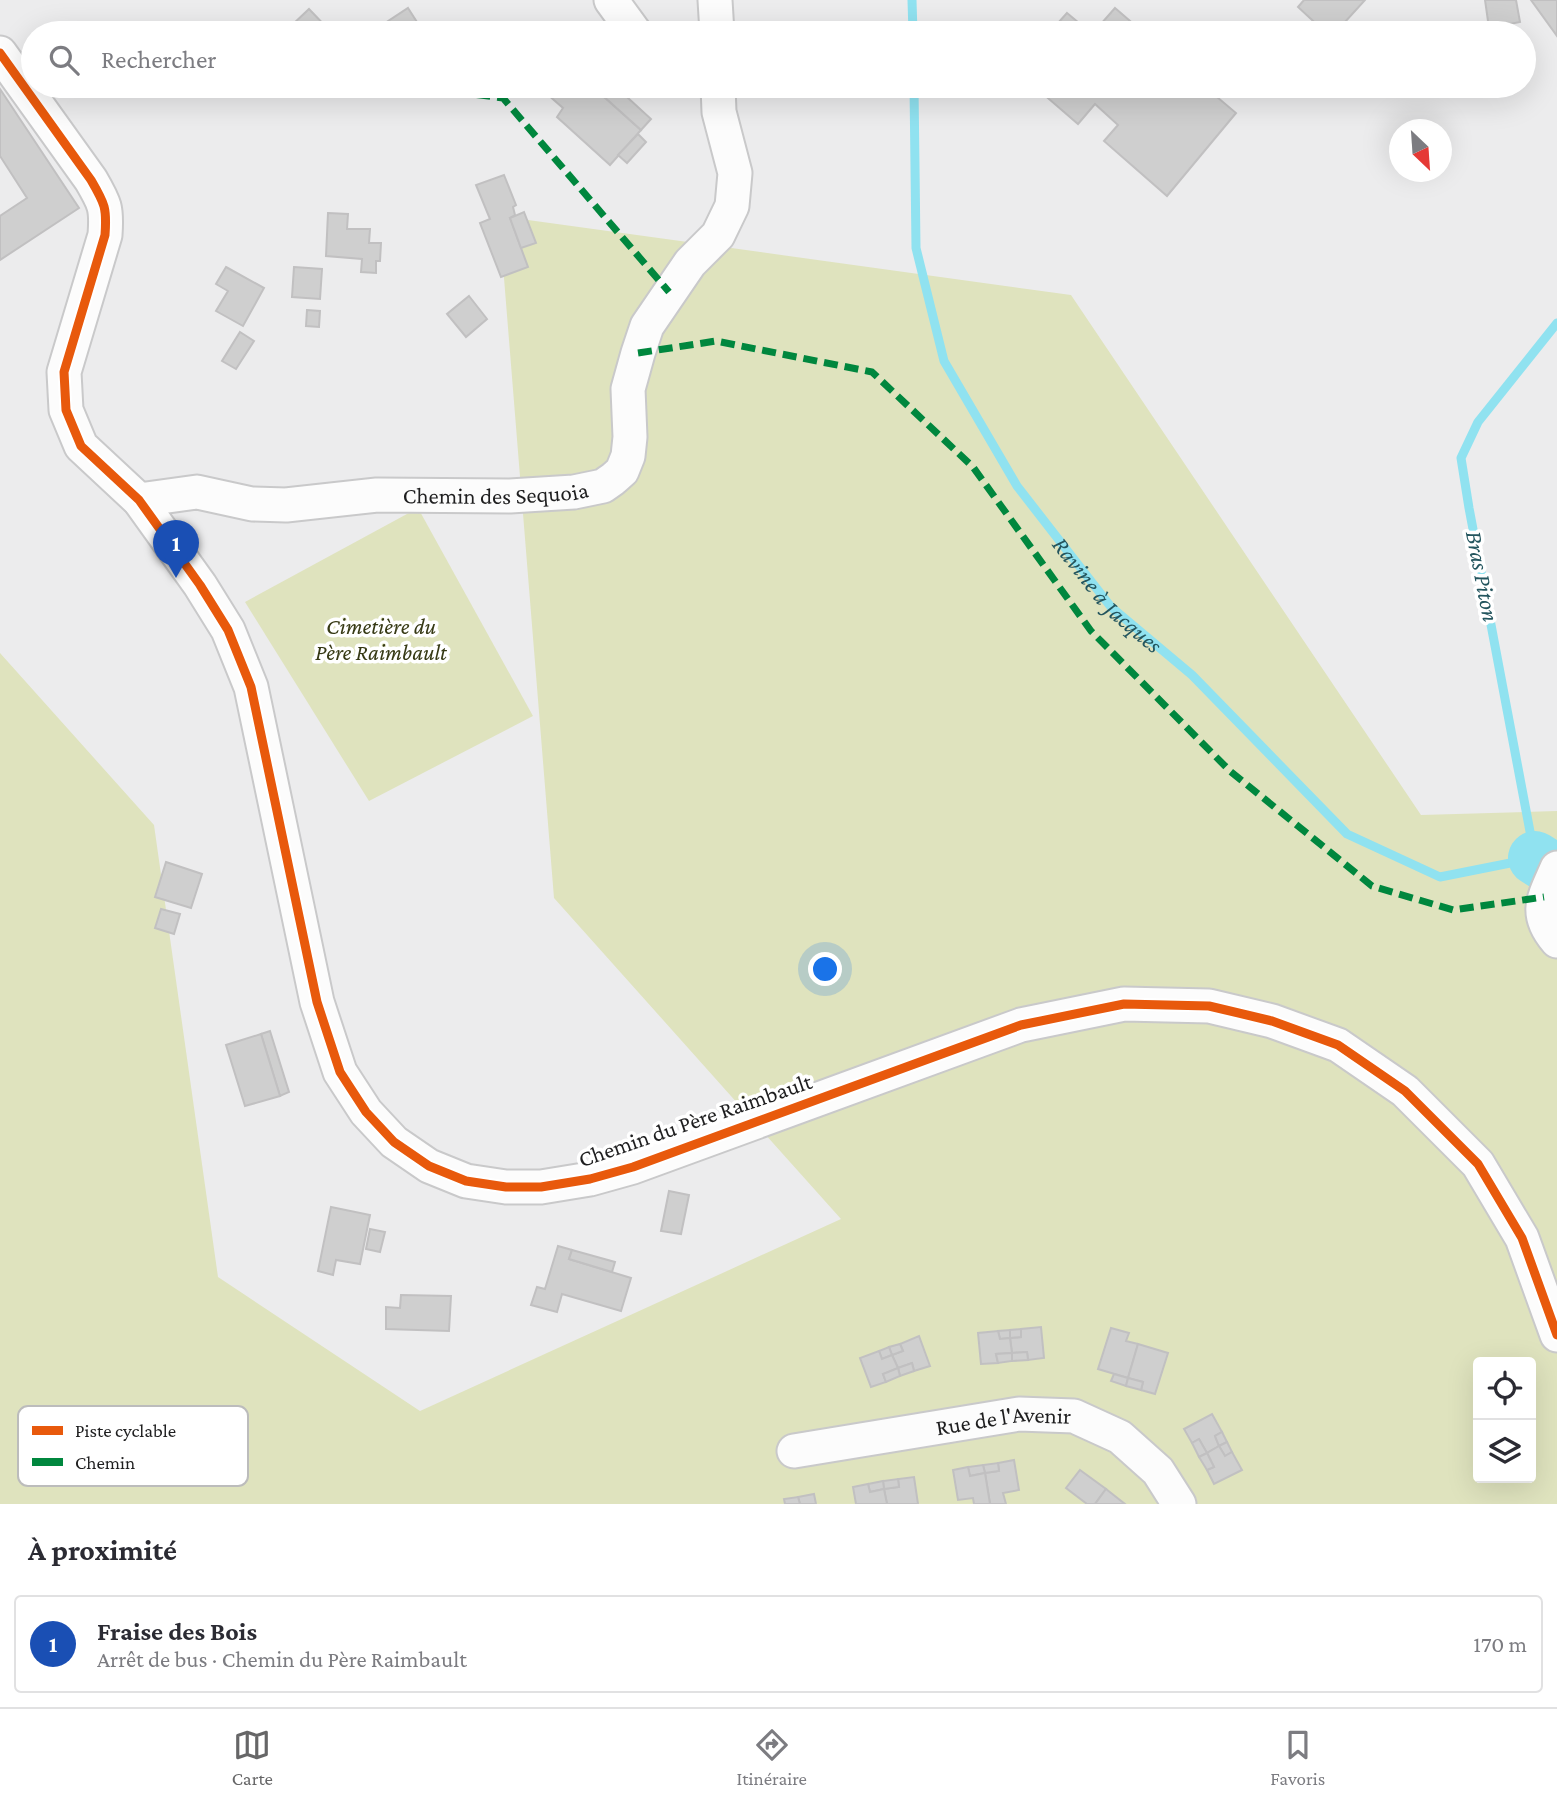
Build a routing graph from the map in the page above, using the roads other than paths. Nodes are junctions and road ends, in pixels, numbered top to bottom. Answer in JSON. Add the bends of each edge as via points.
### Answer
{"nodes":[{"id":1,"x":611,"y":0,"type":"edge"},
{"id":2,"x":715,"y":0,"type":"edge"},
{"id":3,"x":626,"y":21,"type":"edge"},
{"id":4,"x":716,"y":21,"type":"edge"},
{"id":5,"x":0,"y":53,"type":"edge"},
{"id":6,"x":21,"y":82,"type":"edge"},
{"id":7,"x":32,"y":98,"type":"edge"},
{"id":8,"x":719,"y":99,"type":"edge"},
{"id":9,"x":139,"y":500,"type":"junction"},
{"id":10,"x":1551,"y":883,"type":"edge"},
{"id":11,"x":1557,"y":941,"type":"edge"},
{"id":12,"x":1557,"y":1335,"type":"edge"},
{"id":13,"x":794,"y":1451,"type":"dead end"},
{"id":14,"x":1179,"y":1504,"type":"edge"}],
"edges":[{"from":1,"to":3,"type":"street"},
{"from":2,"to":4,"type":"street"},
{"from":5,"to":6,"type":"street","name":"Chemin du Père Raimbault"},
{"from":7,"to":9,"type":"street","name":"Chemin du Père Raimbault","via":[[91,180],[107,213],[105,235],[64,372],[66,410],[81,446]]},
{"from":8,"to":9,"type":"street","name":"Chemin des Sequoia","via":[[735,173],[732,206],[718,235],[668,292],[647,326],[628,389],[628,456],[613,480],[582,491],[510,496],[377,495],[286,505],[252,504],[197,492]]},
{"from":9,"to":12,"type":"street","name":"Chemin du Père Raimbault","via":[[228,630],[251,687],[317,1002],[340,1072],[366,1112],[394,1142],[429,1166],[466,1181],[506,1187],[590,1179],[1021,1025],[1124,1004],[1209,1006],[1272,1021],[1338,1045],[1405,1091],[1478,1164],[1522,1238]]},
{"from":10,"to":11,"type":"street","via":[[1542,914]]},
{"from":13,"to":14,"type":"street","name":"Rue de l'Avenir","via":[[1019,1414],[1074,1416],[1120,1437],[1158,1471]]}]}
